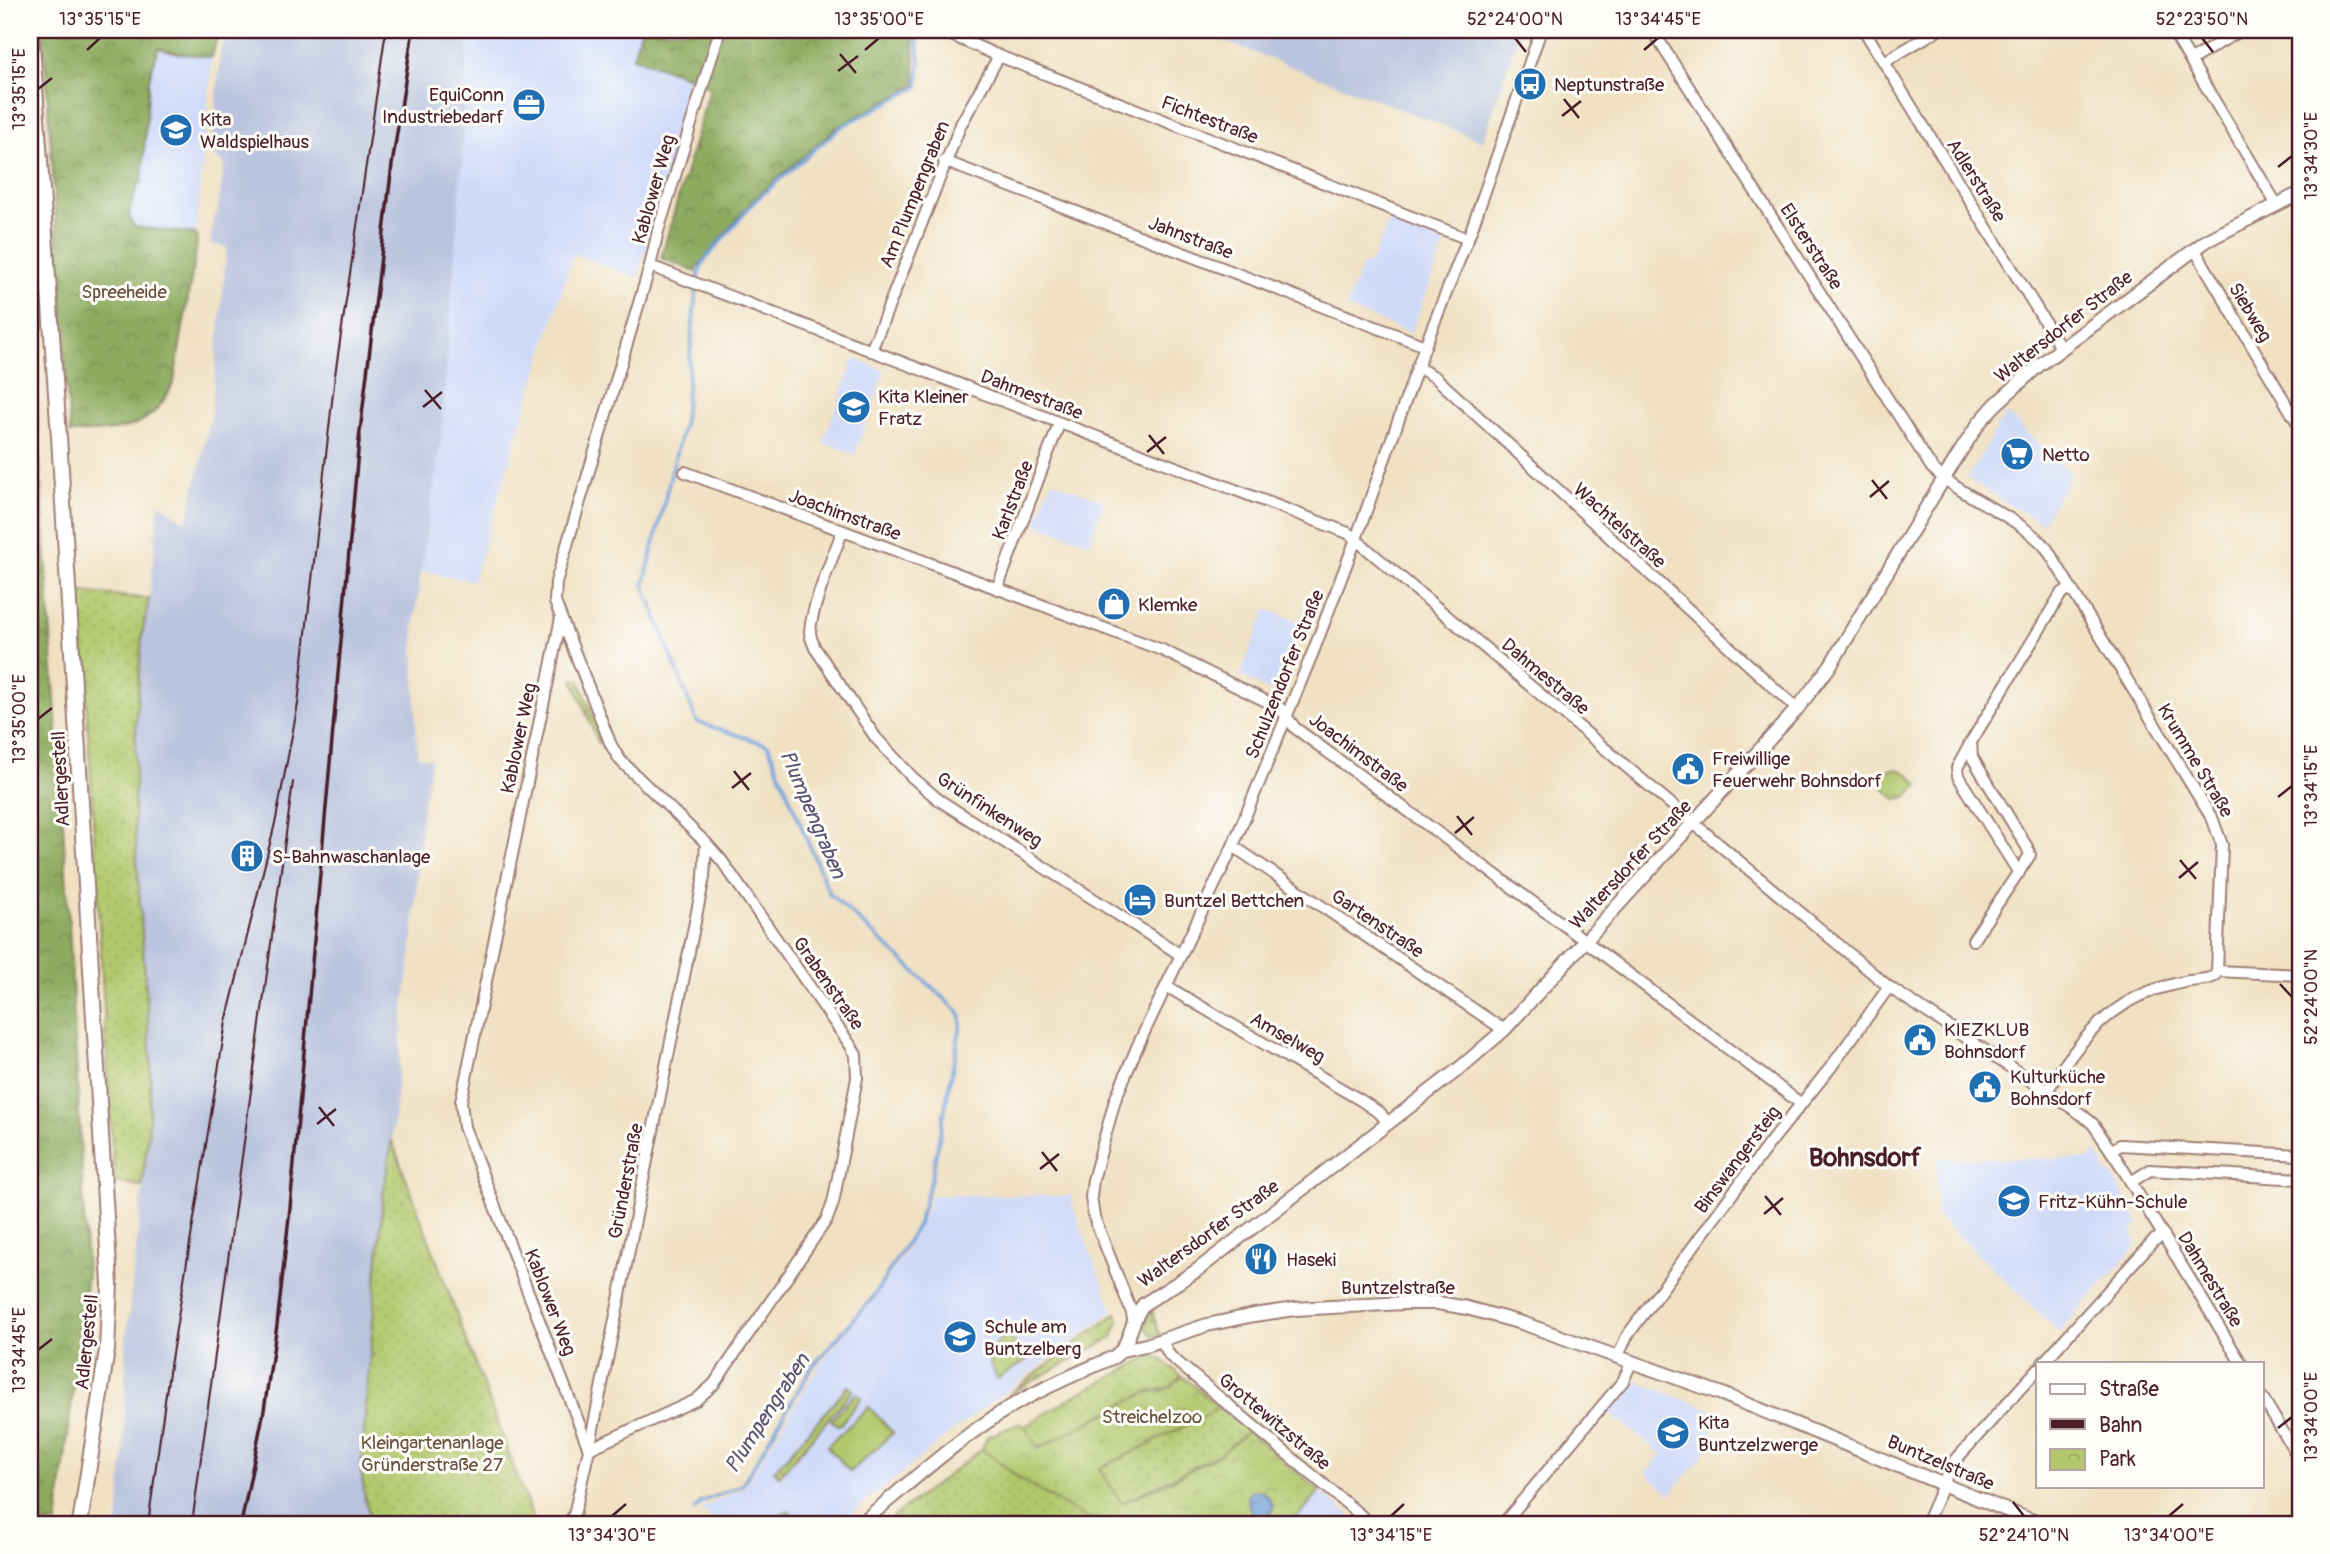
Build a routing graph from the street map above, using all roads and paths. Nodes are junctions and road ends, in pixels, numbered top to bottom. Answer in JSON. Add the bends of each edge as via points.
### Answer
{"nodes":[{"id":1,"x":32,"y":30,"type":"edge"},
{"id":2,"x":720,"y":30,"type":"edge"},
{"id":3,"x":940,"y":30,"type":"edge"},
{"id":4,"x":1541,"y":30,"type":"edge"},
{"id":5,"x":1652,"y":30,"type":"edge"},
{"id":6,"x":1864,"y":30,"type":"edge"},
{"id":7,"x":1938,"y":30,"type":"edge"},
{"id":8,"x":2172,"y":30,"type":"edge"},
{"id":9,"x":2241,"y":30,"type":"edge"},
{"id":10,"x":999,"y":56,"type":"junction"},
{"id":11,"x":2191,"y":60,"type":"junction"},
{"id":12,"x":1884,"y":62,"type":"junction"},
{"id":13,"x":944,"y":161,"type":"junction"},
{"id":14,"x":2300,"y":193,"type":"edge"},
{"id":15,"x":2277,"y":205,"type":"junction"},
{"id":16,"x":1468,"y":239,"type":"junction"},
{"id":17,"x":2195,"y":250,"type":"junction"},
{"id":18,"x":650,"y":266,"type":"junction"},
{"id":19,"x":1425,"y":346,"type":"junction"},
{"id":20,"x":2061,"y":348,"type":"junction"},
{"id":21,"x":871,"y":351,"type":"junction"},
{"id":22,"x":1418,"y":367,"type":"junction"},
{"id":23,"x":1059,"y":424,"type":"junction"},
{"id":24,"x":2300,"y":427,"type":"edge"},
{"id":25,"x":685,"y":472,"type":"dead end"},
{"id":26,"x":1944,"y":479,"type":"junction"},
{"id":27,"x":842,"y":532,"type":"junction"},
{"id":28,"x":1356,"y":539,"type":"junction"},
{"id":29,"x":2070,"y":588,"type":"junction"},
{"id":30,"x":997,"y":589,"type":"junction"},
{"id":31,"x":561,"y":618,"type":"junction"},
{"id":32,"x":1797,"y":709,"type":"junction"},
{"id":33,"x":1286,"y":716,"type":"junction"},
{"id":34,"x":1972,"y":742,"type":"junction"},
{"id":35,"x":1695,"y":823,"type":"junction"},
{"id":36,"x":706,"y":843,"type":"junction"},
{"id":37,"x":1233,"y":845,"type":"junction"},
{"id":38,"x":2019,"y":873,"type":"junction"},
{"id":39,"x":1973,"y":940,"type":"dead end"},
{"id":40,"x":1585,"y":941,"type":"junction"},
{"id":41,"x":1181,"y":955,"type":"junction"},
{"id":42,"x":2217,"y":971,"type":"junction"},
{"id":43,"x":2300,"y":975,"type":"edge"},
{"id":44,"x":1166,"y":986,"type":"junction"},
{"id":45,"x":1889,"y":987,"type":"junction"},
{"id":46,"x":1504,"y":1030,"type":"junction"},
{"id":47,"x":2047,"y":1091,"type":"junction"},
{"id":48,"x":1800,"y":1103,"type":"junction"},
{"id":49,"x":1387,"y":1123,"type":"junction"},
{"id":50,"x":2111,"y":1151,"type":"junction"},
{"id":51,"x":2300,"y":1155,"type":"edge"},
{"id":52,"x":2300,"y":1179,"type":"edge"},
{"id":53,"x":2131,"y":1181,"type":"junction"},
{"id":54,"x":2164,"y":1235,"type":"junction"},
{"id":55,"x":1134,"y":1324,"type":"junction"},
{"id":56,"x":1161,"y":1340,"type":"junction"},
{"id":57,"x":1122,"y":1350,"type":"junction"},
{"id":58,"x":1618,"y":1356,"type":"junction"},
{"id":59,"x":1632,"y":1361,"type":"junction"},
{"id":60,"x":2044,"y":1362,"type":"edge"},
{"id":61,"x":2240,"y":1362,"type":"edge"},
{"id":62,"x":2036,"y":1372,"type":"edge"},
{"id":63,"x":2264,"y":1400,"type":"edge"},
{"id":64,"x":589,"y":1449,"type":"junction"},
{"id":65,"x":2300,"y":1460,"type":"edge"},
{"id":66,"x":1943,"y":1483,"type":"junction"},
{"id":67,"x":80,"y":1524,"type":"edge"},
{"id":68,"x":568,"y":1524,"type":"edge"},
{"id":69,"x":860,"y":1524,"type":"edge"},
{"id":70,"x":1371,"y":1524,"type":"edge"},
{"id":71,"x":1503,"y":1524,"type":"edge"},
{"id":72,"x":1926,"y":1524,"type":"edge"},
{"id":73,"x":2040,"y":1524,"type":"edge"}],
"edges":[{"from":1,"to":67,"type":"main road","name":"Adlergestell","via":[[110,1284],[107,1350]]},
{"from":2,"to":18,"type":"street","name":"Kablower Weg"},
{"from":3,"to":10,"type":"street","name":"Fichtestraße"},
{"from":4,"to":16,"type":"street","name":"Schulzendorfer Straße"},
{"from":5,"to":26,"type":"street","name":"Elsterstraße","via":[[1932,468]]},
{"from":6,"to":12,"type":"street","name":"Adlerstraße"},
{"from":7,"to":12,"type":"street"},
{"from":8,"to":11,"type":"street"},
{"from":9,"to":11,"type":"street"},
{"from":10,"to":13,"type":"street","name":"Am Plumpengraben"},
{"from":10,"to":16,"type":"street","name":"Fichtestraße"},
{"from":11,"to":15,"type":"street"},
{"from":12,"to":20,"type":"street","name":"Adlerstraße"},
{"from":13,"to":19,"type":"street","name":"Jahnstraße"},
{"from":13,"to":21,"type":"street","name":"Am Plumpengraben"},
{"from":14,"to":15,"type":"street","name":"Waltersdorfer Straße"},
{"from":15,"to":17,"type":"street","name":"Waltersdorfer Straße"},
{"from":16,"to":19,"type":"street","name":"Schulzendorfer Straße"},
{"from":17,"to":20,"type":"street","name":"Waltersdorfer Straße"},
{"from":17,"to":24,"type":"street","name":"Siebweg"},
{"from":18,"to":21,"type":"street","name":"Dahmestraße"},
{"from":18,"to":31,"type":"street","name":"Kablower Weg","via":[[556,582],[555,602]]},
{"from":19,"to":22,"type":"street","name":"Schulzendorfer Straße"},
{"from":20,"to":26,"type":"street","name":"Waltersdorfer Straße","via":[[1995,405]]},
{"from":21,"to":23,"type":"street","name":"Dahmestraße"},
{"from":22,"to":28,"type":"street","name":"Schulzendorfer Straße"},
{"from":22,"to":32,"type":"street","name":"Wachtelstraße","via":[[1435,377]]},
{"from":23,"to":28,"type":"street","name":"Dahmestraße","via":[[1339,528]]},
{"from":23,"to":30,"type":"street","name":"Karlstraße"},
{"from":25,"to":27,"type":"street","name":"Joachimstraße"},
{"from":26,"to":29,"type":"street","name":"Krumme Straße","via":[[2041,542]]},
{"from":26,"to":32,"type":"street","name":"Waltersdorfer Straße","via":[[1830,666]]},
{"from":27,"to":30,"type":"street","name":"Joachimstraße"},
{"from":27,"to":41,"type":"street","name":"Grünfinkenweg","via":[[810,632],[815,648],[876,738],[939,800]]},
{"from":28,"to":33,"type":"street","name":"Schulzendorfer Straße"},
{"from":28,"to":35,"type":"street","name":"Dahmestraße"},
{"from":29,"to":34,"type":"street","via":[[2061,594]]},
{"from":29,"to":42,"type":"street","name":"Krumme Straße","via":[[2218,830],[2222,845]]},
{"from":30,"to":33,"type":"street","name":"Joachimstraße","via":[[1163,650],[1280,708]]},
{"from":31,"to":36,"type":"street","name":"Grabenstraße","via":[[620,760]]},
{"from":31,"to":64,"type":"street","name":"Kablower Weg","via":[[461,1102],[464,1127]]},
{"from":32,"to":35,"type":"street","name":"Waltersdorfer Straße"},
{"from":33,"to":37,"type":"street","name":"Schulzendorfer Straße"},
{"from":33,"to":40,"type":"street","name":"Joachimstraße","via":[[1295,728]]},
{"from":34,"to":38,"type":"street","via":[[1972,757],[2027,846],[2030,855]]},
{"from":34,"to":38,"type":"street","via":[[1957,768],[1958,776]]},
{"from":35,"to":40,"type":"street","name":"Waltersdorfer Straße"},
{"from":35,"to":45,"type":"street","name":"Dahmestraße"},
{"from":36,"to":64,"type":"street","name":"Gründerstraße","via":[[705,877]]},
{"from":36,"to":64,"type":"street","name":"Grabenstraße","via":[[843,1033],[856,1055],[858,1078],[827,1219],[714,1384],[696,1400]]},
{"from":37,"to":41,"type":"street","name":"Schulzendorfer Straße"},
{"from":37,"to":46,"type":"street","name":"Gartenstraße"},
{"from":38,"to":39,"type":"street"},
{"from":40,"to":46,"type":"street","name":"Waltersdorfer Straße"},
{"from":40,"to":48,"type":"street","name":"Joachimstraße"},
{"from":41,"to":44,"type":"street","name":"Schulzendorfer Straße"},
{"from":42,"to":43,"type":"street"},
{"from":42,"to":47,"type":"street","via":[[2209,979],[2154,990],[2115,1010],[2081,1041]]},
{"from":44,"to":49,"type":"street","name":"Amselweg","via":[[1362,1101]]},
{"from":44,"to":55,"type":"street","name":"Schulzendorfer Straße","via":[[1115,1100],[1091,1189],[1094,1217]]},
{"from":45,"to":47,"type":"street","name":"Dahmestraße"},
{"from":45,"to":48,"type":"street","name":"Binswangersteig"},
{"from":46,"to":49,"type":"street","name":"Waltersdorfer Straße"},
{"from":47,"to":50,"type":"street","name":"Dahmestraße","via":[[2093,1124]]},
{"from":48,"to":58,"type":"street","name":"Binswangersteig","via":[[1628,1336]]},
{"from":49,"to":55,"type":"street","name":"Waltersdorfer Straße","via":[[1196,1271],[1144,1304]]},
{"from":50,"to":51,"type":"street","via":[[2120,1145]]},
{"from":50,"to":53,"type":"street","name":"Dahmestraße"},
{"from":52,"to":53,"type":"street","via":[[2150,1170]]},
{"from":53,"to":54,"type":"street","name":"Dahmestraße"},
{"from":54,"to":60,"type":"street","via":[[2153,1241]]},
{"from":54,"to":61,"type":"street","name":"Dahmestraße"},
{"from":55,"to":57,"type":"street","name":"Waltersdorfer Straße"},
{"from":56,"to":57,"type":"street","name":"Buntzelstraße"},
{"from":56,"to":58,"type":"street","name":"Buntzelstraße","via":[[1207,1325],[1295,1309],[1438,1303],[1514,1320]]},
{"from":56,"to":70,"type":"street","name":"Grottewitzstraße","via":[[1176,1361]]},
{"from":57,"to":69,"type":"street","name":"Buntzelstraße","via":[[999,1415]]},
{"from":58,"to":59,"type":"street","name":"Buntzelstraße"},
{"from":59,"to":66,"type":"street","name":"Buntzelstraße"},
{"from":59,"to":71,"type":"street","via":[[1623,1381]]},
{"from":62,"to":66,"type":"street","via":[[1952,1464]]},
{"from":63,"to":65,"type":"street"},
{"from":64,"to":68,"type":"street","name":"Gründerstraße"},
{"from":66,"to":72,"type":"street"},
{"from":66,"to":73,"type":"street","name":"Buntzelstraße"}]}
